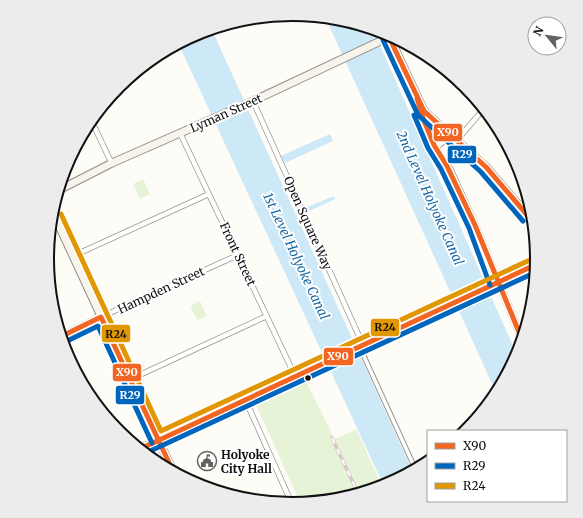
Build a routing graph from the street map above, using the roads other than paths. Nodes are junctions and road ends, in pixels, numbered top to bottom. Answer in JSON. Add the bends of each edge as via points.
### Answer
{"nodes":[{"id":1,"x":384,"y":39,"type":"edge"},
{"id":2,"x":392,"y":44,"type":"edge"},
{"id":3,"x":417,"y":98,"type":"junction"},
{"id":4,"x":251,"y":102,"type":"junction"},
{"id":5,"x":480,"y":114,"type":"edge"},
{"id":6,"x":94,"y":127,"type":"edge"},
{"id":7,"x":180,"y":133,"type":"junction"},
{"id":8,"x":456,"y":140,"type":"junction"},
{"id":9,"x":112,"y":164,"type":"junction"},
{"id":10,"x":447,"y":166,"type":"junction"},
{"id":11,"x":65,"y":187,"type":"edge"},
{"id":12,"x":209,"y":194,"type":"junction"},
{"id":13,"x":525,"y":212,"type":"edge"},
{"id":14,"x":57,"y":221,"type":"edge"},
{"id":15,"x":238,"y":254,"type":"junction"},
{"id":16,"x":73,"y":256,"type":"junction"},
{"id":17,"x":529,"y":267,"type":"edge"},
{"id":18,"x":497,"y":282,"type":"junction"},
{"id":19,"x":267,"y":316,"type":"junction"},
{"id":20,"x":101,"y":317,"type":"junction"},
{"id":21,"x":518,"y":331,"type":"edge"},
{"id":22,"x":66,"y":334,"type":"edge"},
{"id":23,"x":362,"y":348,"type":"junction"},
{"id":24,"x":295,"y":376,"type":"junction"},
{"id":25,"x":131,"y":379,"type":"junction"},
{"id":26,"x":245,"y":399,"type":"junction"},
{"id":27,"x":158,"y":440,"type":"junction"},
{"id":28,"x":145,"y":446,"type":"edge"},
{"id":29,"x":168,"y":463,"type":"edge"},
{"id":30,"x":413,"y":463,"type":"edge"},
{"id":31,"x":289,"y":497,"type":"edge"}],
"edges":[{"from":1,"to":4,"type":"main road","name":"Lyman Street"},
{"from":2,"to":3,"type":"main road"},
{"from":3,"to":8,"type":"main road","via":[[427,114]]},
{"from":3,"to":10,"type":"street","via":[[434,145]]},
{"from":4,"to":7,"type":"main road","name":"Lyman Street"},
{"from":4,"to":23,"type":"street","name":"Open Square Way"},
{"from":5,"to":8,"type":"street"},
{"from":6,"to":9,"type":"street"},
{"from":7,"to":9,"type":"main road","name":"Lyman Street"},
{"from":7,"to":12,"type":"street","name":"Front Street"},
{"from":8,"to":10,"type":"street","via":[[443,152]]},
{"from":8,"to":13,"type":"main road","via":[[486,168]]},
{"from":9,"to":11,"type":"main road","name":"Lyman Street"},
{"from":10,"to":18,"type":"street","via":[[475,224]]},
{"from":12,"to":15,"type":"street","name":"Front Street"},
{"from":12,"to":16,"type":"street"},
{"from":14,"to":16,"type":"main road"},
{"from":15,"to":19,"type":"street","name":"Front Street"},
{"from":15,"to":20,"type":"street","name":"Hampden Street"},
{"from":16,"to":20,"type":"main road"},
{"from":17,"to":18,"type":"street"},
{"from":18,"to":21,"type":"street"},
{"from":18,"to":23,"type":"street"},
{"from":19,"to":24,"type":"street","name":"Front Street"},
{"from":19,"to":25,"type":"street"},
{"from":20,"to":22,"type":"street","name":"Hampden Street"},
{"from":20,"to":25,"type":"main road"},
{"from":23,"to":24,"type":"street"},
{"from":23,"to":30,"type":"street"},
{"from":24,"to":26,"type":"street"},
{"from":25,"to":27,"type":"main road"},
{"from":26,"to":27,"type":"street"},
{"from":26,"to":31,"type":"street"},
{"from":27,"to":28,"type":"street"},
{"from":27,"to":29,"type":"main road"}]}
